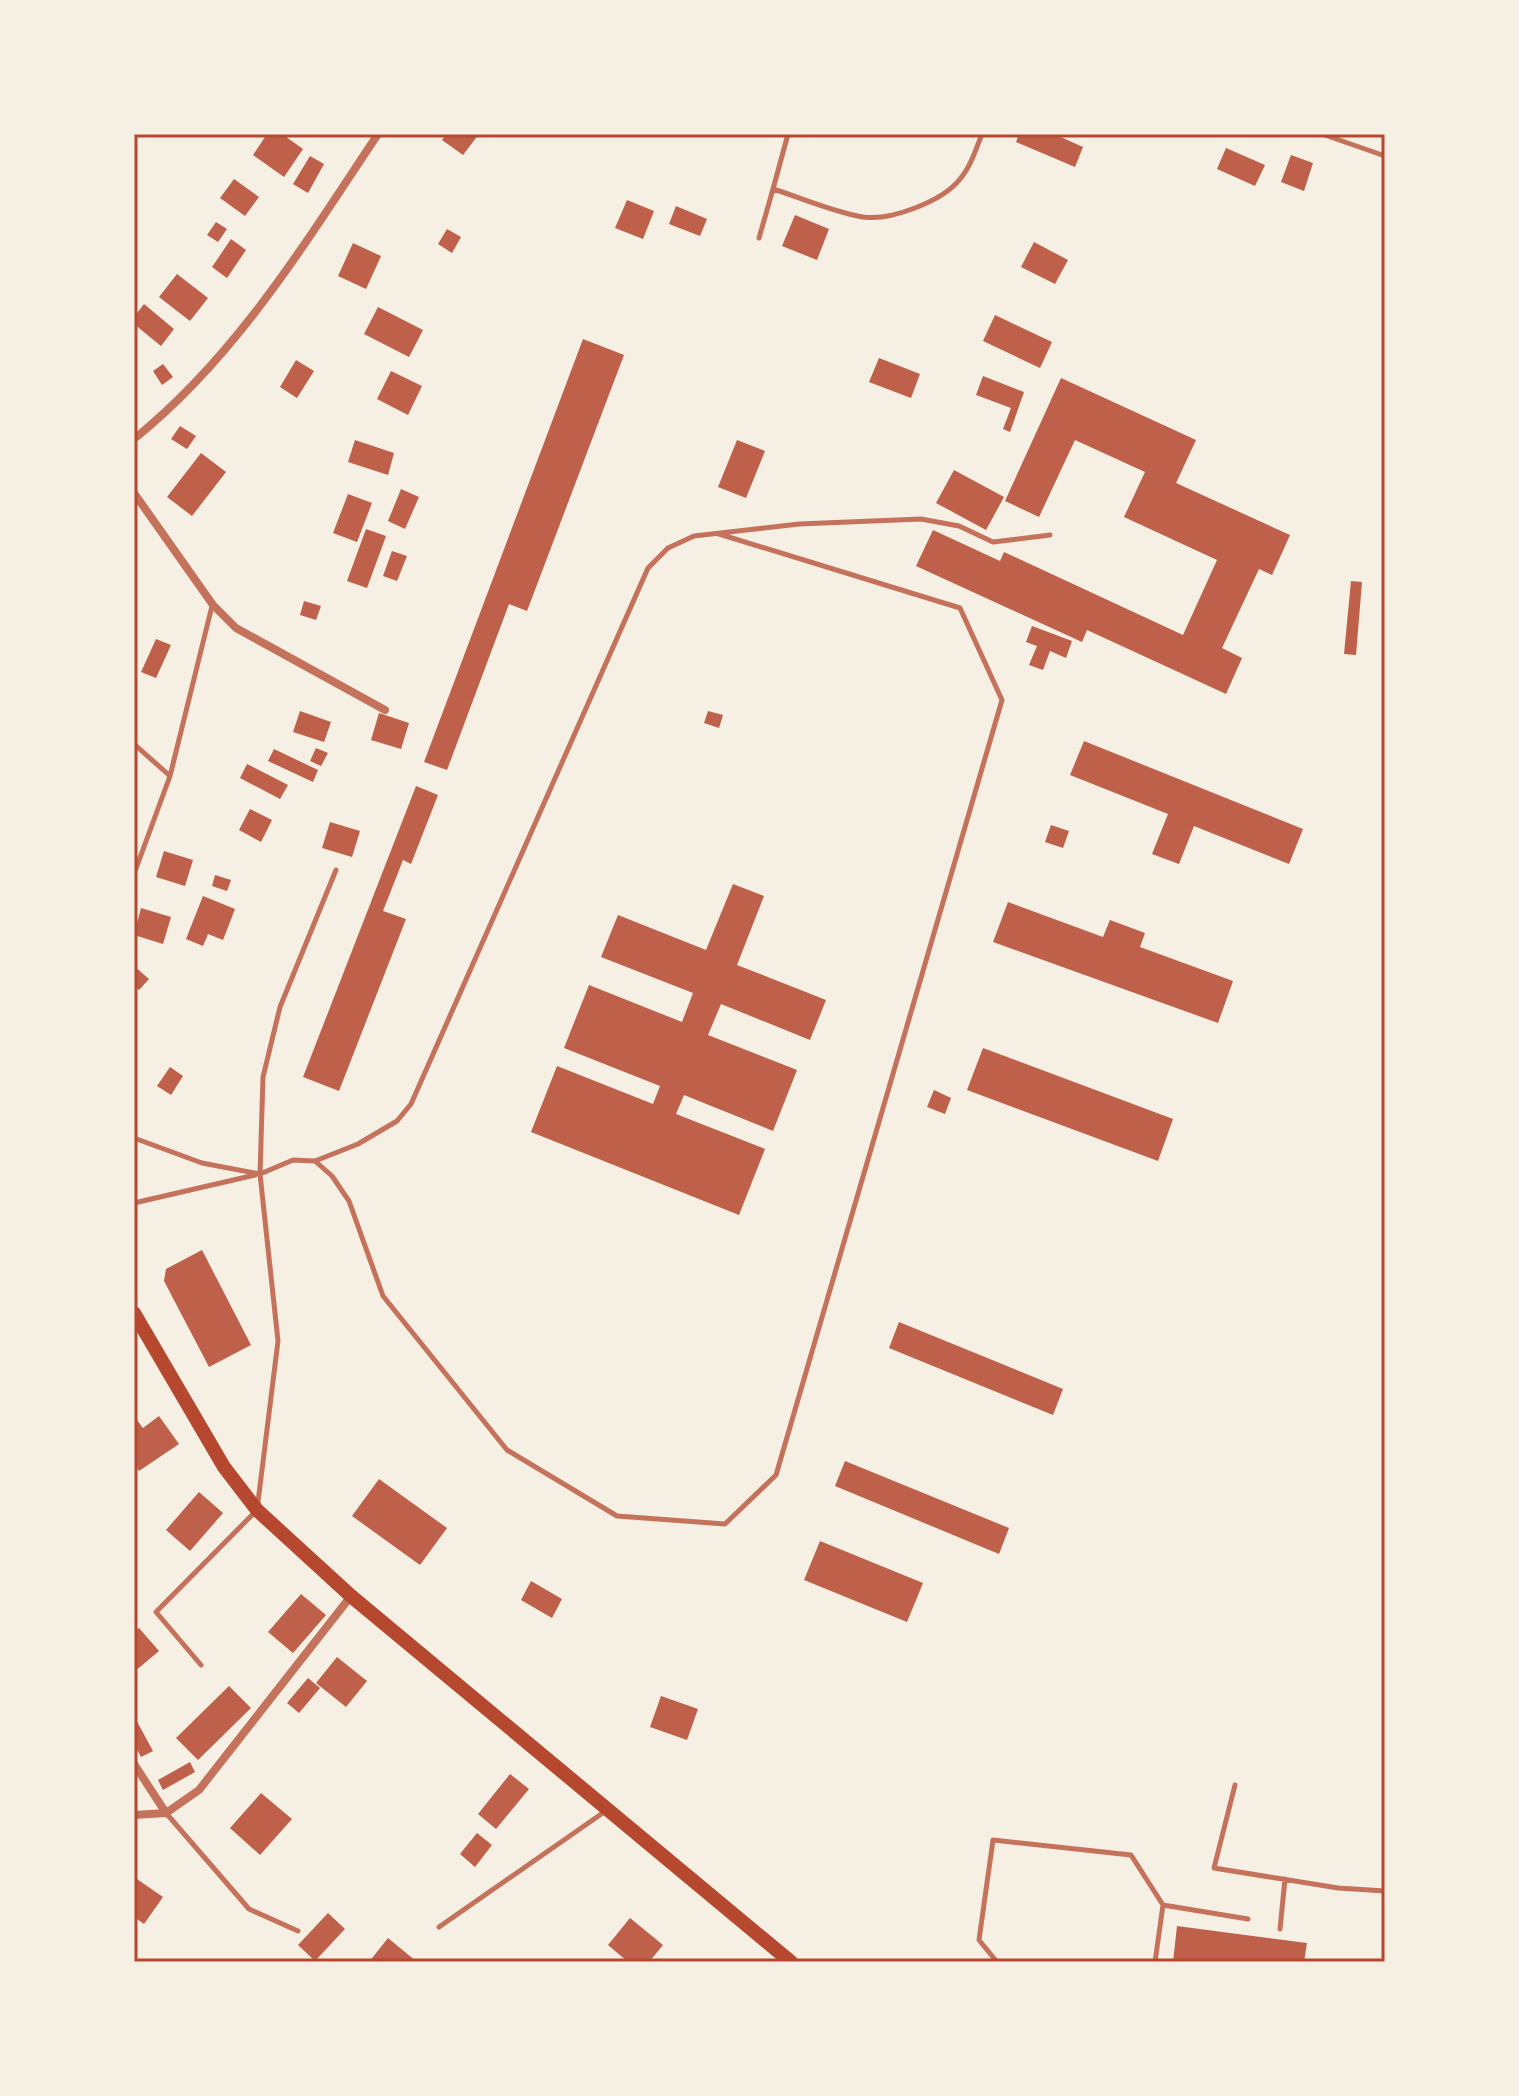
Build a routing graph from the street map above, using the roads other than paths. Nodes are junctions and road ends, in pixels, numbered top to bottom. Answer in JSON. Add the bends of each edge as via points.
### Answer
{"nodes":[{"id":1,"x":378,"y":134,"type":"edge"},
{"id":2,"x":788,"y":134,"type":"edge"},
{"id":3,"x":982,"y":134,"type":"edge"},
{"id":4,"x":1322,"y":134,"type":"edge"},
{"id":5,"x":1385,"y":156,"type":"edge"},
{"id":6,"x":773,"y":189,"type":"junction"},
{"id":7,"x":759,"y":238,"type":"dead end"},
{"id":8,"x":134,"y":439,"type":"edge"},
{"id":9,"x":134,"y":493,"type":"edge"},
{"id":10,"x":719,"y":534,"type":"junction"},
{"id":11,"x":1050,"y":535,"type":"dead end"},
{"id":12,"x":213,"y":605,"type":"junction"},
{"id":13,"x":385,"y":710,"type":"dead end"},
{"id":14,"x":134,"y":744,"type":"edge"},
{"id":15,"x":170,"y":776,"type":"junction"},
{"id":16,"x":336,"y":870,"type":"dead end"},
{"id":17,"x":134,"y":874,"type":"edge"},
{"id":18,"x":134,"y":1138,"type":"edge"},
{"id":19,"x":315,"y":1161,"type":"junction"},
{"id":20,"x":260,"y":1174,"type":"junction"},
{"id":21,"x":134,"y":1203,"type":"edge"},
{"id":22,"x":134,"y":1313,"type":"edge"},
{"id":23,"x":257,"y":1510,"type":"junction"},
{"id":24,"x":351,"y":1596,"type":"junction"},
{"id":25,"x":201,"y":1665,"type":"dead end"},
{"id":26,"x":134,"y":1764,"type":"edge"},
{"id":27,"x":1235,"y":1785,"type":"dead end"},
{"id":28,"x":608,"y":1810,"type":"junction"},
{"id":29,"x":166,"y":1813,"type":"junction"},
{"id":30,"x":134,"y":1815,"type":"edge"},
{"id":31,"x":1285,"y":1879,"type":"junction"},
{"id":32,"x":1385,"y":1891,"type":"edge"},
{"id":33,"x":1163,"y":1905,"type":"junction"},
{"id":34,"x":1248,"y":1919,"type":"dead end"},
{"id":35,"x":439,"y":1927,"type":"dead end"},
{"id":36,"x":1280,"y":1929,"type":"dead end"},
{"id":37,"x":298,"y":1931,"type":"dead end"},
{"id":38,"x":791,"y":1962,"type":"edge"},
{"id":39,"x":997,"y":1962,"type":"edge"},
{"id":40,"x":1155,"y":1962,"type":"edge"}],
"edges":[{"from":1,"to":8,"type":"street","via":[[226,352],[176,405]]},
{"from":2,"to":6,"type":"lane"},
{"from":3,"to":6,"type":"lane","via":[[958,183],[889,215],[861,217]]},
{"from":4,"to":5,"type":"lane"},
{"from":6,"to":7,"type":"lane"},
{"from":9,"to":12,"type":"street"},
{"from":10,"to":11,"type":"lane","via":[[799,524],[921,519],[959,526],[993,542]]},
{"from":10,"to":19,"type":"lane","via":[[694,536],[668,548],[641,580],[411,1104],[374,1136]]},
{"from":10,"to":19,"type":"lane","via":[[960,608],[1002,700],[776,1475],[725,1524],[617,1516],[507,1450],[383,1296],[349,1201]]},
{"from":12,"to":13,"type":"street","via":[[236,628]]},
{"from":12,"to":15,"type":"lane"},
{"from":14,"to":15,"type":"lane"},
{"from":15,"to":17,"type":"lane"},
{"from":16,"to":20,"type":"lane","via":[[280,1007],[263,1077]]},
{"from":18,"to":20,"type":"lane","via":[[202,1163]]},
{"from":19,"to":20,"type":"lane","via":[[293,1160]]},
{"from":20,"to":21,"type":"lane"},
{"from":20,"to":23,"type":"lane","via":[[278,1341]]},
{"from":22,"to":23,"type":"main road","via":[[224,1467]]},
{"from":23,"to":24,"type":"main road"},
{"from":23,"to":25,"type":"lane","via":[[156,1612]]},
{"from":24,"to":28,"type":"main road"},
{"from":24,"to":29,"type":"street","via":[[199,1790]]},
{"from":26,"to":29,"type":"street"},
{"from":27,"to":31,"type":"lane","via":[[1214,1868]]},
{"from":28,"to":35,"type":"lane"},
{"from":28,"to":38,"type":"main road"},
{"from":29,"to":30,"type":"street"},
{"from":29,"to":37,"type":"lane","via":[[249,1909]]},
{"from":31,"to":32,"type":"lane"},
{"from":31,"to":36,"type":"lane"},
{"from":33,"to":34,"type":"lane"},
{"from":33,"to":39,"type":"lane","via":[[1131,1855],[993,1840],[979,1940]]},
{"from":33,"to":40,"type":"lane"}]}
